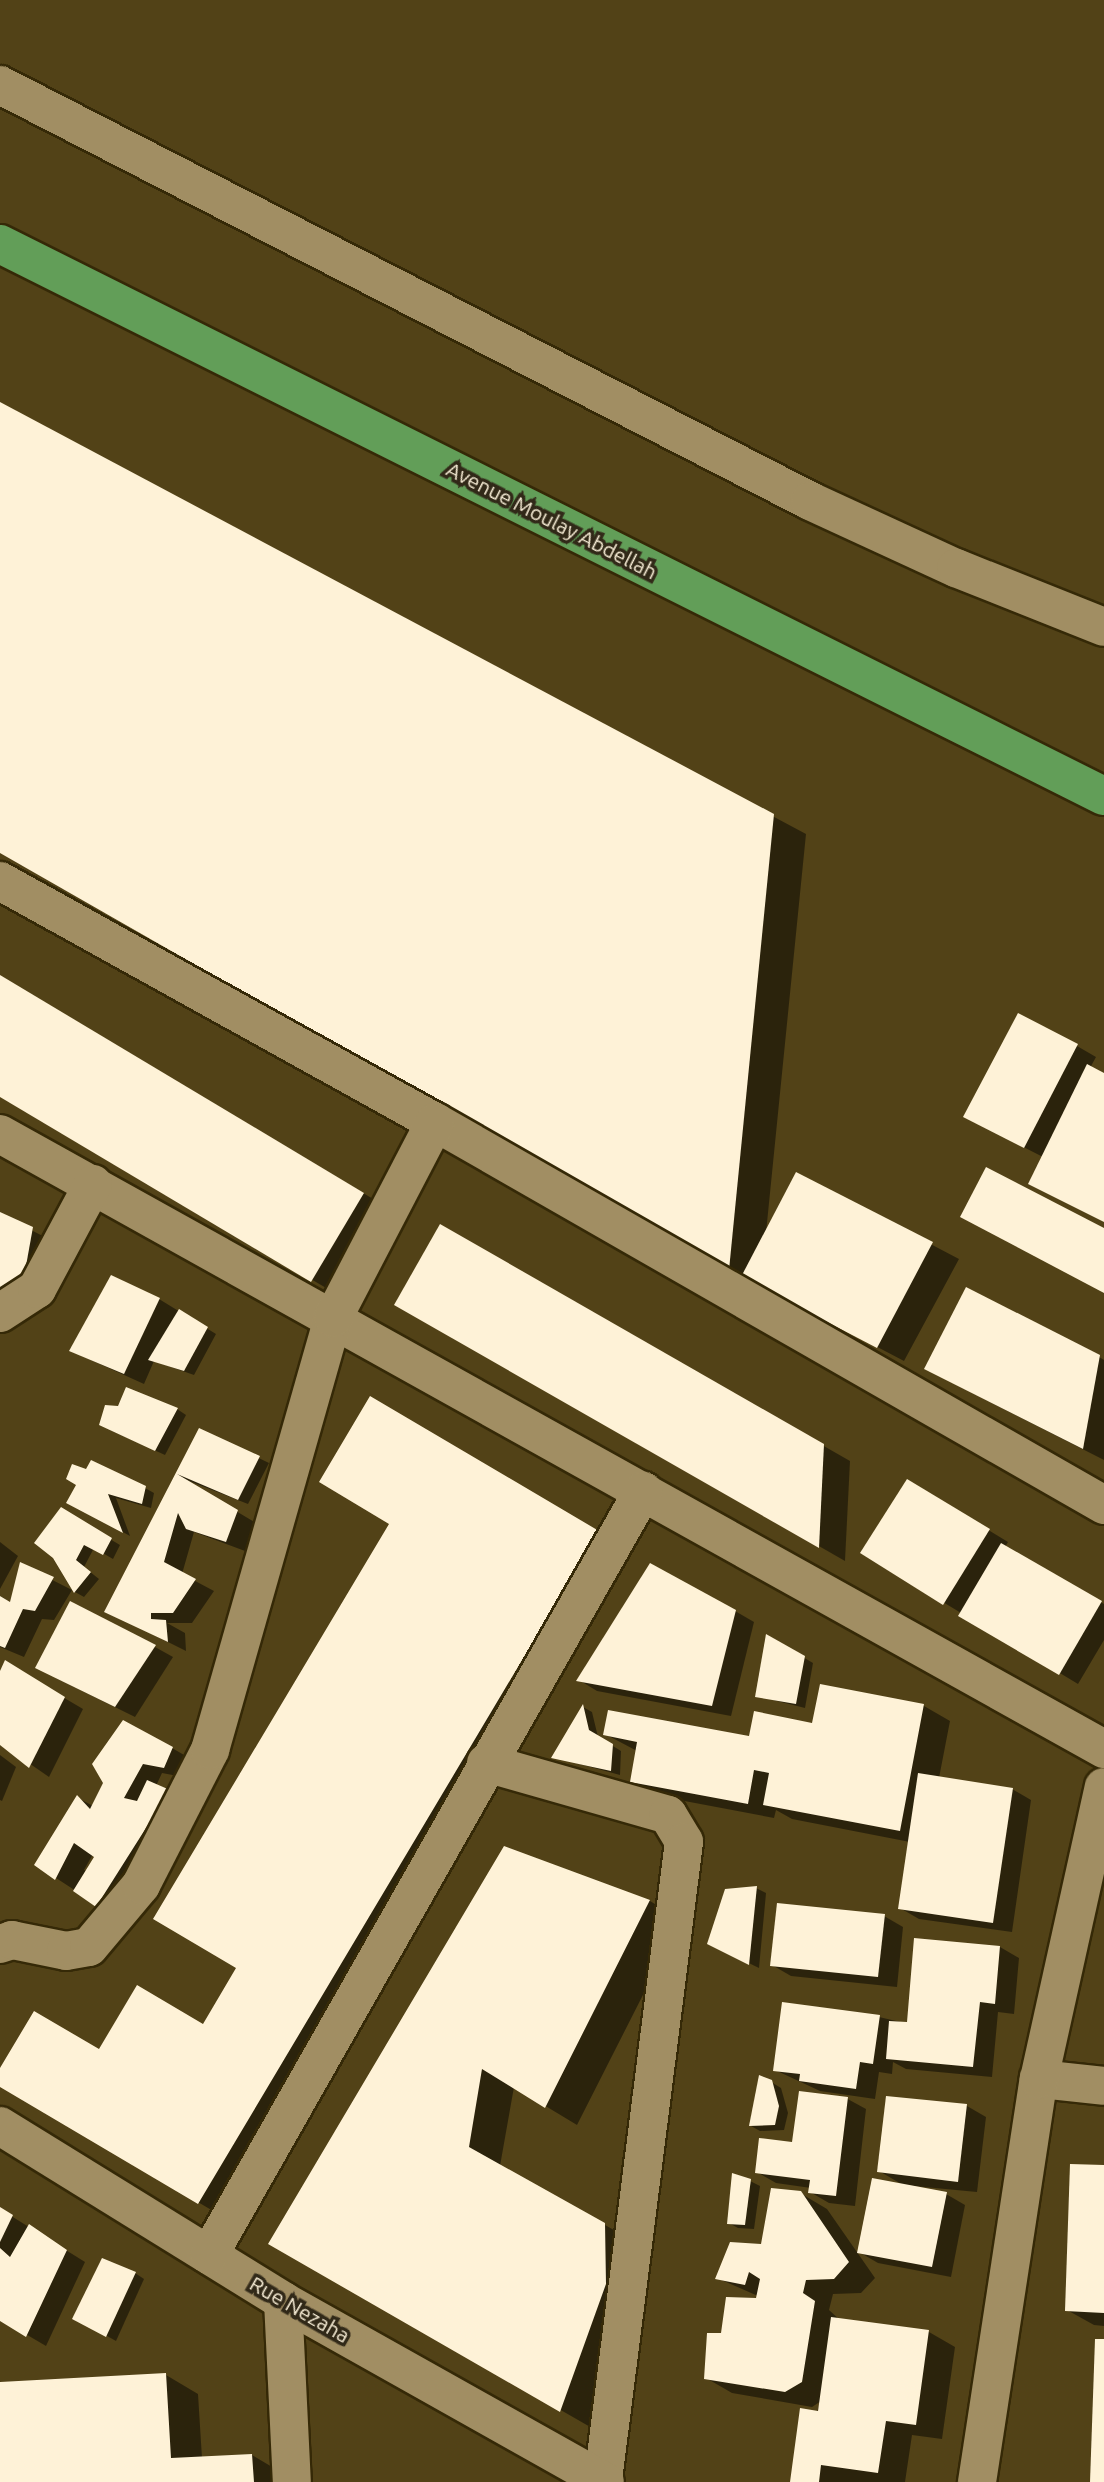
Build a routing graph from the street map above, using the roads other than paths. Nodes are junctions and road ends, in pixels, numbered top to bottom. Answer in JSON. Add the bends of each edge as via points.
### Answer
{"nodes":[{"id":1,"x":0,"y":85,"type":"edge"},
{"id":2,"x":0,"y":244,"type":"edge"},
{"id":3,"x":1104,"y":627,"type":"edge"},
{"id":4,"x":1104,"y":796,"type":"edge"},
{"id":5,"x":0,"y":881,"type":"edge"},
{"id":6,"x":435,"y":1122,"type":"junction"},
{"id":7,"x":0,"y":1134,"type":"edge"},
{"id":8,"x":93,"y":1184,"type":"junction"},
{"id":9,"x":0,"y":1313,"type":"edge"},
{"id":10,"x":333,"y":1318,"type":"junction"},
{"id":11,"x":643,"y":1491,"type":"junction"},
{"id":12,"x":1104,"y":1505,"type":"edge"},
{"id":13,"x":1104,"y":1749,"type":"edge"},
{"id":14,"x":485,"y":1763,"type":"junction"},
{"id":15,"x":1104,"y":1787,"type":"edge"},
{"id":16,"x":0,"y":1944,"type":"edge"},
{"id":17,"x":1039,"y":2079,"type":"junction"},
{"id":18,"x":1104,"y":2086,"type":"edge"},
{"id":19,"x":0,"y":2126,"type":"edge"},
{"id":20,"x":209,"y":2255,"type":"junction"},
{"id":21,"x":283,"y":2301,"type":"junction"},
{"id":22,"x":604,"y":2481,"type":"edge"},
{"id":23,"x":292,"y":2482,"type":"edge"},
{"id":24,"x":977,"y":2482,"type":"edge"}],
"edges":[{"from":1,"to":3,"type":"street","via":[[810,501],[956,568]]},
{"from":2,"to":4,"type":"main road","name":"Avenue Moulay Abdellah"},
{"from":5,"to":6,"type":"street"},
{"from":6,"to":10,"type":"street"},
{"from":6,"to":12,"type":"street"},
{"from":7,"to":8,"type":"street"},
{"from":8,"to":9,"type":"street","via":[[37,1289]]},
{"from":8,"to":10,"type":"street"},
{"from":10,"to":11,"type":"street"},
{"from":10,"to":16,"type":"street","via":[[210,1750],[141,1885],[89,1948],[66,1951],[12,1940]]},
{"from":11,"to":13,"type":"street"},
{"from":11,"to":14,"type":"street"},
{"from":14,"to":20,"type":"street"},
{"from":14,"to":22,"type":"street","via":[[668,1815],[684,1842]]},
{"from":15,"to":17,"type":"street"},
{"from":17,"to":18,"type":"street"},
{"from":17,"to":24,"type":"street"},
{"from":19,"to":20,"type":"street","name":"Rue Nezaha"},
{"from":20,"to":21,"type":"street","name":"Rue Nezaha"},
{"from":21,"to":22,"type":"street","name":"Rue Nezaha"},
{"from":21,"to":23,"type":"street"}]}
